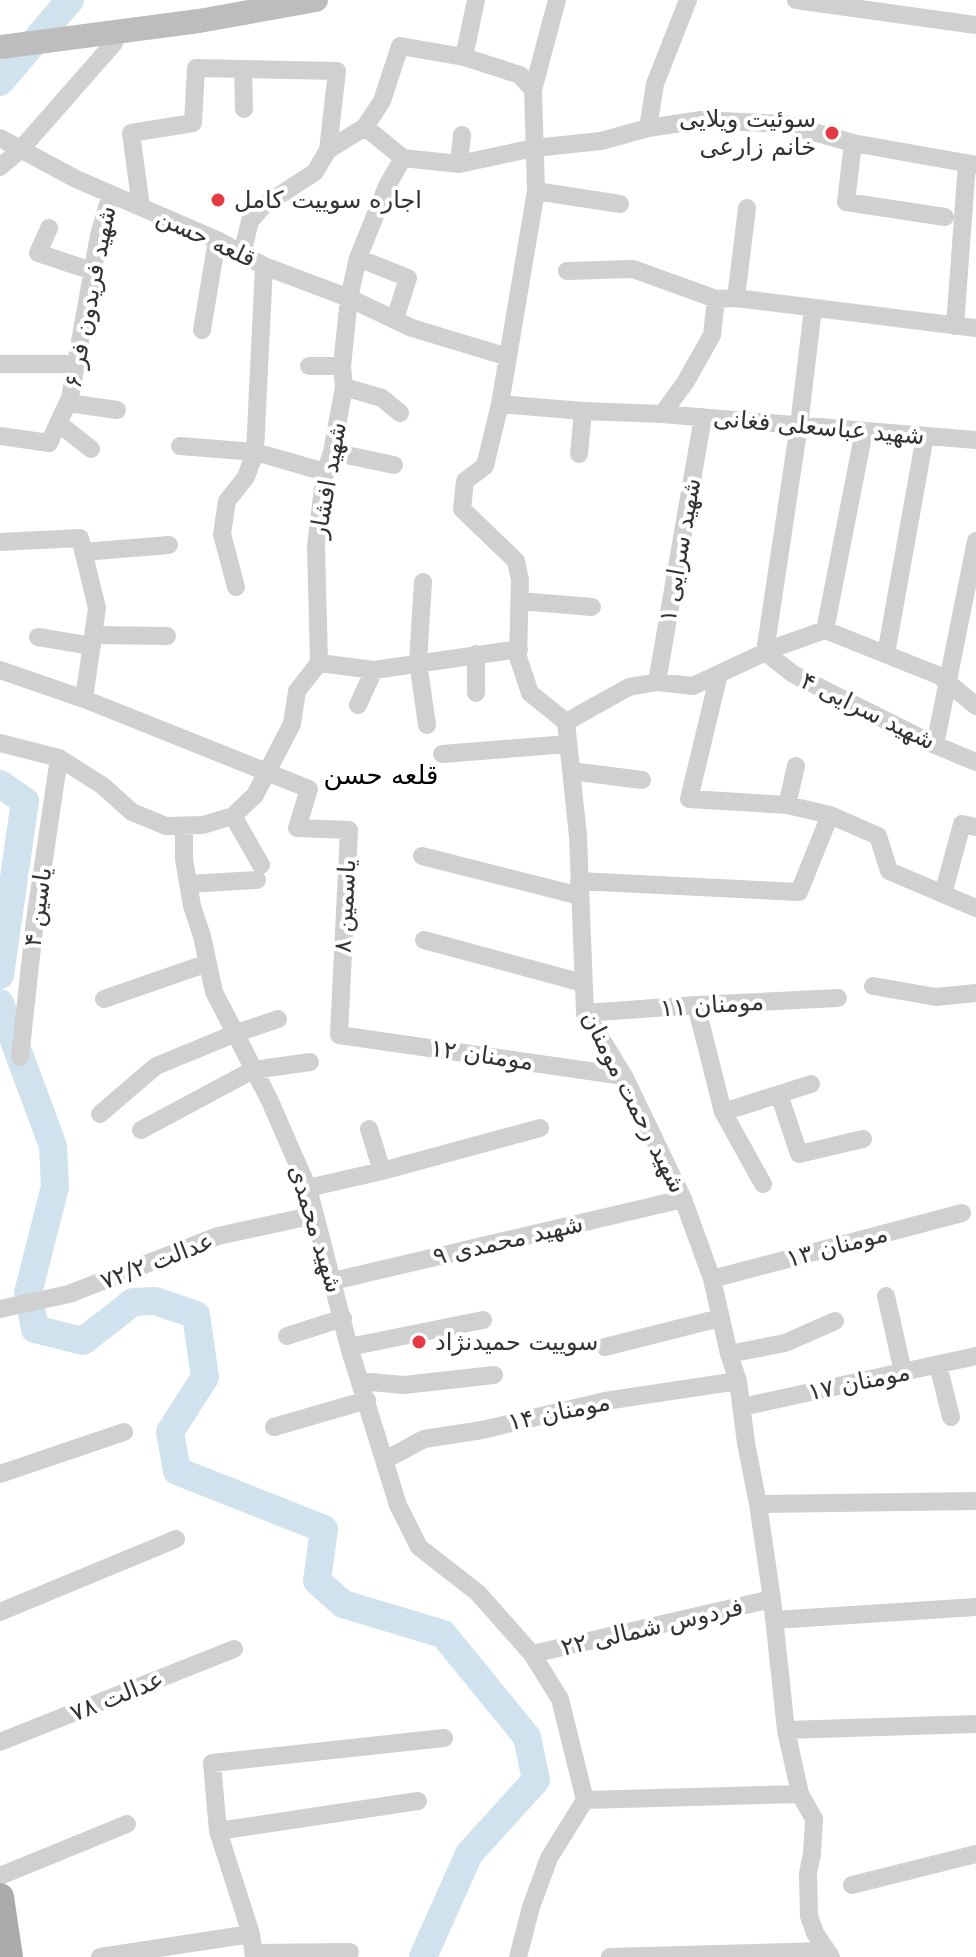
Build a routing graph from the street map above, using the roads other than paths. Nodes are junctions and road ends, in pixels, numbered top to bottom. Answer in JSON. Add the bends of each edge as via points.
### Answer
{"nodes":[{"id":1,"x":316,"y":0,"type":"edge"},
{"id":2,"x":476,"y":0,"type":"edge"},
{"id":3,"x":557,"y":0,"type":"edge"},
{"id":4,"x":688,"y":0,"type":"edge"},
{"id":5,"x":796,"y":0,"type":"edge"},
{"id":6,"x":976,"y":25,"type":"edge"},
{"id":7,"x":106,"y":38,"type":"junction"},
{"id":8,"x":3,"y":47,"type":"edge"},
{"id":9,"x":464,"y":57,"type":"junction"},
{"id":10,"x":243,"y":69,"type":"junction"},
{"id":11,"x":533,"y":90,"type":"junction"},
{"id":12,"x":244,"y":109,"type":"dead end"},
{"id":13,"x":365,"y":127,"type":"junction"},
{"id":14,"x":648,"y":128,"type":"junction"},
{"id":15,"x":462,"y":135,"type":"dead end"},
{"id":16,"x":0,"y":138,"type":"edge"},
{"id":17,"x":853,"y":143,"type":"junction"},
{"id":18,"x":534,"y":148,"type":"junction"},
{"id":19,"x":21,"y":149,"type":"junction"},
{"id":20,"x":328,"y":150,"type":"junction"},
{"id":21,"x":403,"y":158,"type":"junction"},
{"id":22,"x":459,"y":164,"type":"junction"},
{"id":23,"x":971,"y":164,"type":"edge"},
{"id":24,"x":0,"y":167,"type":"edge"},
{"id":25,"x":536,"y":191,"type":"junction"},
{"id":26,"x":111,"y":194,"type":"junction"},
{"id":27,"x":620,"y":204,"type":"dead end"},
{"id":28,"x":141,"y":207,"type":"junction"},
{"id":29,"x":747,"y":208,"type":"dead end"},
{"id":30,"x":945,"y":217,"type":"dead end"},
{"id":31,"x":970,"y":224,"type":"edge"},
{"id":32,"x":49,"y":228,"type":"dead end"},
{"id":33,"x":217,"y":240,"type":"junction"},
{"id":34,"x":242,"y":254,"type":"junction"},
{"id":35,"x":358,"y":258,"type":"junction"},
{"id":36,"x":264,"y":266,"type":"junction"},
{"id":37,"x":92,"y":271,"type":"junction"},
{"id":38,"x":567,"y":271,"type":"dead end"},
{"id":39,"x":349,"y":298,"type":"junction"},
{"id":40,"x":736,"y":298,"type":"junction"},
{"id":41,"x":716,"y":299,"type":"junction"},
{"id":42,"x":813,"y":309,"type":"junction"},
{"id":43,"x":395,"y":319,"type":"junction"},
{"id":44,"x":955,"y":326,"type":"junction"},
{"id":45,"x":976,"y":328,"type":"edge"},
{"id":46,"x":202,"y":330,"type":"dead end"},
{"id":47,"x":508,"y":357,"type":"junction"},
{"id":48,"x":0,"y":364,"type":"edge"},
{"id":49,"x":76,"y":364,"type":"junction"},
{"id":50,"x":309,"y":366,"type":"dead end"},
{"id":51,"x":342,"y":366,"type":"junction"},
{"id":52,"x":344,"y":387,"type":"junction"},
{"id":53,"x":68,"y":403,"type":"junction"},
{"id":54,"x":500,"y":404,"type":"junction"},
{"id":55,"x":117,"y":410,"type":"dead end"},
{"id":56,"x":583,"y":411,"type":"junction"},
{"id":57,"x":400,"y":413,"type":"dead end"},
{"id":58,"x":662,"y":414,"type":"junction"},
{"id":59,"x":703,"y":417,"type":"junction"},
{"id":60,"x":58,"y":423,"type":"junction"},
{"id":61,"x":799,"y":425,"type":"junction"},
{"id":62,"x":864,"y":431,"type":"junction"},
{"id":63,"x":0,"y":436,"type":"edge"},
{"id":64,"x":925,"y":436,"type":"junction"},
{"id":65,"x":976,"y":440,"type":"edge"},
{"id":66,"x":180,"y":446,"type":"dead end"},
{"id":67,"x":91,"y":449,"type":"dead end"},
{"id":68,"x":255,"y":452,"type":"junction"},
{"id":69,"x":332,"y":452,"type":"junction"},
{"id":70,"x":579,"y":454,"type":"dead end"},
{"id":71,"x":394,"y":465,"type":"dead end"},
{"id":72,"x":325,"y":472,"type":"junction"},
{"id":73,"x":976,"y":541,"type":"edge"},
{"id":74,"x":0,"y":542,"type":"edge"},
{"id":75,"x":82,"y":545,"type":"junction"},
{"id":76,"x":169,"y":545,"type":"dead end"},
{"id":77,"x":423,"y":582,"type":"dead end"},
{"id":78,"x":236,"y":587,"type":"dead end"},
{"id":79,"x":520,"y":601,"type":"junction"},
{"id":80,"x":592,"y":607,"type":"dead end"},
{"id":81,"x":825,"y":630,"type":"junction"},
{"id":82,"x":167,"y":636,"type":"dead end"},
{"id":83,"x":38,"y":637,"type":"dead end"},
{"id":84,"x":92,"y":640,"type":"junction"},
{"id":85,"x":519,"y":649,"type":"junction"},
{"id":86,"x":765,"y":652,"type":"junction"},
{"id":87,"x":476,"y":654,"type":"junction"},
{"id":88,"x":886,"y":654,"type":"junction"},
{"id":89,"x":418,"y":662,"type":"junction"},
{"id":90,"x":319,"y":663,"type":"junction"},
{"id":91,"x":0,"y":670,"type":"edge"},
{"id":92,"x":374,"y":670,"type":"junction"},
{"id":93,"x":719,"y":674,"type":"junction"},
{"id":94,"x":948,"y":681,"type":"junction"},
{"id":95,"x":657,"y":682,"type":"junction"},
{"id":96,"x":476,"y":693,"type":"dead end"},
{"id":97,"x":84,"y":699,"type":"junction"},
{"id":98,"x":358,"y":705,"type":"dead end"},
{"id":99,"x":976,"y":706,"type":"edge"},
{"id":100,"x":566,"y":722,"type":"junction"},
{"id":101,"x":427,"y":725,"type":"dead end"},
{"id":102,"x":0,"y":743,"type":"edge"},
{"id":103,"x":568,"y":744,"type":"junction"},
{"id":104,"x":935,"y":745,"type":"junction"},
{"id":105,"x":442,"y":754,"type":"dead end"},
{"id":106,"x":59,"y":758,"type":"junction"},
{"id":107,"x":976,"y":762,"type":"edge"},
{"id":108,"x":796,"y":766,"type":"dead end"},
{"id":109,"x":571,"y":771,"type":"junction"},
{"id":110,"x":267,"y":773,"type":"junction"},
{"id":111,"x":642,"y":780,"type":"dead end"},
{"id":112,"x":787,"y":805,"type":"junction"},
{"id":113,"x":830,"y":815,"type":"junction"},
{"id":114,"x":233,"y":816,"type":"junction"},
{"id":115,"x":184,"y":826,"type":"junction"},
{"id":116,"x":976,"y":827,"type":"edge"},
{"id":117,"x":422,"y":856,"type":"dead end"},
{"id":118,"x":188,"y":884,"type":"junction"},
{"id":119,"x":580,"y":889,"type":"junction"},
{"id":120,"x":943,"y":894,"type":"junction"},
{"id":121,"x":976,"y":908,"type":"edge"},
{"id":122,"x":424,"y":940,"type":"dead end"},
{"id":123,"x":208,"y":963,"type":"junction"},
{"id":124,"x":583,"y":983,"type":"junction"},
{"id":125,"x":873,"y":986,"type":"dead end"},
{"id":126,"x":976,"y":993,"type":"edge"},
{"id":127,"x":838,"y":998,"type":"dead end"},
{"id":128,"x":104,"y":999,"type":"dead end"},
{"id":129,"x":696,"y":1005,"type":"junction"},
{"id":130,"x":585,"y":1013,"type":"junction"},
{"id":131,"x":278,"y":1019,"type":"dead end"},
{"id":132,"x":234,"y":1034,"type":"junction"},
{"id":133,"x":339,"y":1035,"type":"joint"},
{"id":134,"x":20,"y":1057,"type":"dead end"},
{"id":135,"x":310,"y":1062,"type":"dead end"},
{"id":136,"x":253,"y":1070,"type":"junction"},
{"id":137,"x":624,"y":1076,"type":"junction"},
{"id":138,"x":811,"y":1084,"type":"dead end"},
{"id":139,"x":779,"y":1094,"type":"junction"},
{"id":140,"x":723,"y":1112,"type":"junction"},
{"id":141,"x":100,"y":1114,"type":"dead end"},
{"id":142,"x":540,"y":1128,"type":"dead end"},
{"id":143,"x":369,"y":1129,"type":"dead end"},
{"id":144,"x":141,"y":1130,"type":"dead end"},
{"id":145,"x":863,"y":1139,"type":"dead end"},
{"id":146,"x":382,"y":1171,"type":"junction"},
{"id":147,"x":763,"y":1184,"type":"dead end"},
{"id":148,"x":308,"y":1188,"type":"junction"},
{"id":149,"x":683,"y":1199,"type":"junction"},
{"id":150,"x":962,"y":1213,"type":"dead end"},
{"id":151,"x":315,"y":1215,"type":"junction"},
{"id":152,"x":712,"y":1279,"type":"junction"},
{"id":153,"x":333,"y":1281,"type":"junction"},
{"id":154,"x":886,"y":1296,"type":"dead end"},
{"id":155,"x":0,"y":1309,"type":"edge"},
{"id":156,"x":343,"y":1318,"type":"junction"},
{"id":157,"x":720,"y":1318,"type":"junction"},
{"id":158,"x":483,"y":1320,"type":"dead end"},
{"id":159,"x":835,"y":1321,"type":"dead end"},
{"id":160,"x":287,"y":1336,"type":"dead end"},
{"id":161,"x":349,"y":1347,"type":"junction"},
{"id":162,"x":605,"y":1347,"type":"dead end"},
{"id":163,"x":729,"y":1354,"type":"junction"},
{"id":164,"x":976,"y":1356,"type":"edge"},
{"id":165,"x":938,"y":1365,"type":"junction"},
{"id":166,"x":903,"y":1372,"type":"junction"},
{"id":167,"x":494,"y":1375,"type":"dead end"},
{"id":168,"x":360,"y":1381,"type":"junction"},
{"id":169,"x":738,"y":1381,"type":"junction"},
{"id":170,"x":367,"y":1400,"type":"junction"},
{"id":171,"x":742,"y":1407,"type":"junction"},
{"id":172,"x":951,"y":1417,"type":"dead end"},
{"id":173,"x":274,"y":1427,"type":"dead end"},
{"id":174,"x":124,"y":1432,"type":"dead end"},
{"id":175,"x":385,"y":1460,"type":"junction"},
{"id":176,"x":0,"y":1474,"type":"edge"},
{"id":177,"x":976,"y":1501,"type":"edge"},
{"id":178,"x":758,"y":1504,"type":"junction"},
{"id":179,"x":176,"y":1539,"type":"dead end"},
{"id":180,"x":772,"y":1599,"type":"junction"},
{"id":181,"x":976,"y":1607,"type":"edge"},
{"id":182,"x":0,"y":1612,"type":"edge"},
{"id":183,"x":774,"y":1620,"type":"junction"},
{"id":184,"x":234,"y":1649,"type":"dead end"},
{"id":185,"x":532,"y":1654,"type":"junction"},
{"id":186,"x":976,"y":1724,"type":"edge"},
{"id":187,"x":786,"y":1730,"type":"junction"},
{"id":188,"x":444,"y":1738,"type":"dead end"},
{"id":189,"x":0,"y":1742,"type":"edge"},
{"id":190,"x":800,"y":1794,"type":"junction"},
{"id":191,"x":585,"y":1800,"type":"junction"},
{"id":192,"x":418,"y":1801,"type":"dead end"},
{"id":193,"x":127,"y":1824,"type":"dead end"},
{"id":194,"x":218,"y":1831,"type":"junction"},
{"id":195,"x":976,"y":1854,"type":"edge"},
{"id":196,"x":0,"y":1876,"type":"edge"},
{"id":197,"x":852,"y":1885,"type":"dead end"},
{"id":198,"x":0,"y":1897,"type":"edge"},
{"id":199,"x":251,"y":1934,"type":"junction"},
{"id":200,"x":350,"y":1952,"type":"dead end"},
{"id":201,"x":829,"y":1954,"type":"edge"},
{"id":202,"x":254,"y":1955,"type":"edge"},
{"id":203,"x":9,"y":1957,"type":"edge"},
{"id":204,"x":100,"y":1957,"type":"edge"},
{"id":205,"x":518,"y":1957,"type":"edge"},
{"id":206,"x":610,"y":1957,"type":"edge"}],
"edges":[{"from":1,"to":7,"type":"main road"},
{"from":2,"to":9,"type":"street"},
{"from":3,"to":11,"type":"street"},
{"from":4,"to":14,"type":"street","via":[[655,84]]},
{"from":5,"to":6,"type":"street"},
{"from":7,"to":8,"type":"main road"},
{"from":7,"to":19,"type":"street"},
{"from":9,"to":11,"type":"street","via":[[520,75]]},
{"from":9,"to":13,"type":"street","via":[[400,46],[382,101]]},
{"from":10,"to":12,"type":"street"},
{"from":10,"to":20,"type":"street","via":[[337,71]]},
{"from":10,"to":28,"type":"street","via":[[196,68],[193,123],[131,133]]},
{"from":11,"to":18,"type":"street"},
{"from":13,"to":20,"type":"street"},
{"from":13,"to":21,"type":"street"},
{"from":14,"to":17,"type":"street","via":[[701,120],[785,124]]},
{"from":14,"to":18,"type":"street","via":[[601,141]]},
{"from":15,"to":22,"type":"street"},
{"from":16,"to":19,"type":"street","name":"قلعه حسن"},
{"from":17,"to":23,"type":"street"},
{"from":17,"to":30,"type":"street","via":[[846,202]]},
{"from":18,"to":22,"type":"street"},
{"from":18,"to":25,"type":"street"},
{"from":19,"to":24,"type":"street"},
{"from":19,"to":26,"type":"street","name":"قلعه حسن"},
{"from":20,"to":34,"type":"street","via":[[315,172],[263,206],[250,221]]},
{"from":21,"to":22,"type":"street"},
{"from":21,"to":35,"type":"street","name":"شهید افشار"},
{"from":23,"to":31,"type":"street"},
{"from":25,"to":27,"type":"street"},
{"from":25,"to":47,"type":"street"},
{"from":26,"to":28,"type":"street","name":"قلعه حسن"},
{"from":26,"to":37,"type":"street","name":"شهید فریدون فر ۶"},
{"from":28,"to":33,"type":"street","name":"قلعه حسن"},
{"from":29,"to":40,"type":"street"},
{"from":31,"to":44,"type":"street"},
{"from":32,"to":37,"type":"street","via":[[38,253]]},
{"from":33,"to":34,"type":"street","name":"قلعه حسن"},
{"from":33,"to":46,"type":"street"},
{"from":34,"to":36,"type":"street","name":"قلعه حسن"},
{"from":35,"to":39,"type":"street","name":"شهید افشار"},
{"from":35,"to":43,"type":"street","via":[[408,278]]},
{"from":36,"to":39,"type":"street","name":"قلعه حسن"},
{"from":36,"to":68,"type":"street"},
{"from":37,"to":49,"type":"street","name":"شهید فریدون فر ۶"},
{"from":38,"to":41,"type":"street","via":[[633,269]]},
{"from":39,"to":43,"type":"street","name":"قلعه حسن"},
{"from":39,"to":51,"type":"street","name":"شهید افشار"},
{"from":40,"to":41,"type":"street"},
{"from":40,"to":42,"type":"street"},
{"from":41,"to":58,"type":"street","via":[[712,335]]},
{"from":42,"to":44,"type":"street"},
{"from":42,"to":61,"type":"street"},
{"from":43,"to":47,"type":"street","name":"قلعه حسن"},
{"from":44,"to":45,"type":"street"},
{"from":47,"to":54,"type":"street"},
{"from":48,"to":49,"type":"street"},
{"from":49,"to":53,"type":"street","name":"شهید فریدون فر ۶"},
{"from":50,"to":51,"type":"street"},
{"from":51,"to":52,"type":"street","name":"شهید افشار"},
{"from":52,"to":57,"type":"street","via":[[382,398]]},
{"from":52,"to":69,"type":"street","name":"شهید افشار"},
{"from":53,"to":55,"type":"street"},
{"from":53,"to":60,"type":"street","name":"شهید فریدون فر ۶"},
{"from":54,"to":56,"type":"street","name":"شهید عباسعلی فغانی"},
{"from":54,"to":79,"type":"street","via":[[485,466],[465,481],[462,509],[516,561]]},
{"from":56,"to":58,"type":"street","name":"شهید عباسعلی فغانی"},
{"from":56,"to":70,"type":"street"},
{"from":58,"to":59,"type":"street","name":"شهید عباسعلی فغانی"},
{"from":59,"to":61,"type":"street","name":"شهید عباسعلی فغانی"},
{"from":59,"to":95,"type":"street","name":"شهید سرایی ۱"},
{"from":60,"to":63,"type":"street","via":[[49,443]]},
{"from":60,"to":67,"type":"street"},
{"from":61,"to":62,"type":"street","name":"شهید عباسعلی فغانی"},
{"from":61,"to":86,"type":"street"},
{"from":62,"to":64,"type":"street","name":"شهید عباسعلی فغانی"},
{"from":62,"to":81,"type":"street"},
{"from":64,"to":65,"type":"street","name":"شهید عباسعلی فغانی"},
{"from":64,"to":88,"type":"street"},
{"from":66,"to":68,"type":"street"},
{"from":68,"to":72,"type":"street"},
{"from":68,"to":78,"type":"street","via":[[246,477],[227,501],[222,534]]},
{"from":69,"to":71,"type":"street"},
{"from":69,"to":72,"type":"street","name":"شهید افشار"},
{"from":72,"to":90,"type":"street","name":"شهید افشار","via":[[316,546]]},
{"from":73,"to":94,"type":"street"},
{"from":74,"to":75,"type":"street"},
{"from":75,"to":76,"type":"street"},
{"from":75,"to":84,"type":"street","via":[[97,608]]},
{"from":77,"to":89,"type":"street"},
{"from":79,"to":80,"type":"street"},
{"from":79,"to":85,"type":"street"},
{"from":81,"to":86,"type":"street"},
{"from":81,"to":88,"type":"street"},
{"from":82,"to":84,"type":"street"},
{"from":83,"to":84,"type":"street"},
{"from":84,"to":97,"type":"street"},
{"from":85,"to":87,"type":"street"},
{"from":85,"to":100,"type":"street","via":[[530,693]]},
{"from":86,"to":93,"type":"street"},
{"from":86,"to":104,"type":"street","name":"شهید سرایی ۴","via":[[793,674]]},
{"from":87,"to":89,"type":"street"},
{"from":87,"to":96,"type":"street"},
{"from":88,"to":94,"type":"street"},
{"from":89,"to":92,"type":"street"},
{"from":89,"to":101,"type":"street"},
{"from":90,"to":92,"type":"street"},
{"from":90,"to":110,"type":"street","via":[[297,691],[292,724]]},
{"from":91,"to":97,"type":"street"},
{"from":92,"to":98,"type":"street"},
{"from":93,"to":95,"type":"street","via":[[693,686]]},
{"from":93,"to":112,"type":"street","via":[[689,799]]},
{"from":94,"to":99,"type":"street"},
{"from":94,"to":104,"type":"street"},
{"from":95,"to":100,"type":"street","via":[[629,687]]},
{"from":97,"to":110,"type":"street"},
{"from":100,"to":103,"type":"street","name":"شهید رحمت مومنان"},
{"from":102,"to":106,"type":"street"},
{"from":103,"to":105,"type":"street"},
{"from":103,"to":109,"type":"street","name":"شهید رحمت مومنان"},
{"from":104,"to":107,"type":"street","name":"شهید سرایی ۴"},
{"from":106,"to":115,"type":"street","via":[[132,812],[166,826]]},
{"from":106,"to":134,"type":"street","name":"یاسین ۴"},
{"from":108,"to":112,"type":"street"},
{"from":109,"to":111,"type":"street"},
{"from":109,"to":119,"type":"street","name":"شهید رحمت مومنان"},
{"from":110,"to":114,"type":"street","via":[[255,795]]},
{"from":110,"to":133,"type":"street","name":"یاسمین ۸","via":[[309,789],[297,828],[349,830]]},
{"from":112,"to":113,"type":"street"},
{"from":113,"to":119,"type":"street","via":[[799,892]]},
{"from":113,"to":120,"type":"street","via":[[878,836],[889,871]]},
{"from":114,"to":115,"type":"street"},
{"from":114,"to":118,"type":"street","via":[[259,872]]},
{"from":115,"to":118,"type":"street","name":"شهید محمدی"},
{"from":116,"to":120,"type":"street","via":[[962,824]]},
{"from":117,"to":119,"type":"street"},
{"from":118,"to":123,"type":"street","name":"شهید محمدی"},
{"from":119,"to":124,"type":"street","name":"شهید رحمت مومنان"},
{"from":120,"to":121,"type":"street"},
{"from":122,"to":124,"type":"street"},
{"from":123,"to":128,"type":"street"},
{"from":123,"to":132,"type":"street","name":"شهید محمدی","via":[[214,992]]},
{"from":124,"to":130,"type":"street","name":"شهید رحمت مومنان"},
{"from":125,"to":126,"type":"street","via":[[936,997]]},
{"from":127,"to":129,"type":"street","name":"مومنان ۱۱"},
{"from":129,"to":130,"type":"street","name":"مومنان ۱۱"},
{"from":129,"to":140,"type":"street"},
{"from":130,"to":137,"type":"street","name":"شهید رحمت مومنان"},
{"from":131,"to":132,"type":"street"},
{"from":132,"to":136,"type":"street","name":"شهید محمدی"},
{"from":132,"to":141,"type":"street","via":[[156,1066]]},
{"from":133,"to":137,"type":"street","name":"مومنان ۱۲"},
{"from":135,"to":136,"type":"street"},
{"from":136,"to":144,"type":"street"},
{"from":136,"to":148,"type":"street","name":"شهید محمدی"},
{"from":137,"to":149,"type":"street","name":"شهید رحمت مومنان"},
{"from":138,"to":139,"type":"street"},
{"from":139,"to":140,"type":"street"},
{"from":139,"to":145,"type":"street","via":[[799,1154]]},
{"from":140,"to":147,"type":"street"},
{"from":142,"to":146,"type":"street"},
{"from":143,"to":146,"type":"street"},
{"from":146,"to":148,"type":"street"},
{"from":148,"to":151,"type":"street","name":"شهید محمدی"},
{"from":149,"to":152,"type":"street","name":"شهید رحمت مومنان"},
{"from":149,"to":153,"type":"street","name":"۹ شهید محمدی"},
{"from":150,"to":152,"type":"street","name":"مومنان ۱۳"},
{"from":151,"to":153,"type":"street","name":"شهید محمدی"},
{"from":151,"to":155,"type":"street","name":"عدالت ۷۲/۲","via":[[218,1236],[69,1294]]},
{"from":152,"to":157,"type":"street","name":"شهید رحمت مومنان"},
{"from":153,"to":156,"type":"street","name":"شهید محمدی"},
{"from":154,"to":166,"type":"street"},
{"from":156,"to":160,"type":"street"},
{"from":156,"to":161,"type":"street","name":"شهید محمدی"},
{"from":157,"to":162,"type":"street"},
{"from":157,"to":163,"type":"street","name":"شهید رحمت مومنان"},
{"from":158,"to":161,"type":"street"},
{"from":159,"to":163,"type":"street","via":[[785,1343]]},
{"from":161,"to":168,"type":"street","name":"شهید محمدی"},
{"from":163,"to":169,"type":"street","name":"شهید رحمت مومنان"},
{"from":164,"to":165,"type":"street","name":"مومنان ۱۷"},
{"from":165,"to":166,"type":"street","name":"مومنان ۱۷"},
{"from":165,"to":172,"type":"street"},
{"from":166,"to":171,"type":"street","name":"مومنان ۱۷"},
{"from":167,"to":168,"type":"street","via":[[404,1385]]},
{"from":168,"to":170,"type":"street","name":"شهید محمدی"},
{"from":169,"to":171,"type":"street","name":"شهید رحمت مومنان"},
{"from":169,"to":175,"type":"street","name":"مومنان ۱۴","via":[[605,1401],[424,1439]]},
{"from":170,"to":173,"type":"street"},
{"from":170,"to":175,"type":"street","name":"شهید محمدی"},
{"from":171,"to":178,"type":"street","name":"شهید رحمت مومنان"},
{"from":174,"to":176,"type":"street"},
{"from":175,"to":185,"type":"street","name":"شهید محمدی","via":[[398,1505],[419,1547],[478,1593]]},
{"from":177,"to":178,"type":"street"},
{"from":178,"to":180,"type":"street","name":"شهید رحمت مومنان"},
{"from":179,"to":182,"type":"street"},
{"from":180,"to":183,"type":"street","name":"شهید رحمت مومنان"},
{"from":180,"to":185,"type":"street","name":"فردوس شمالی ۲۲"},
{"from":181,"to":183,"type":"street"},
{"from":183,"to":187,"type":"street","name":"شهید رحمت مومنان"},
{"from":184,"to":189,"type":"street","name":"۷۸ عدالت"},
{"from":185,"to":191,"type":"street","name":"شهید محمدی","via":[[560,1699]]},
{"from":186,"to":187,"type":"street"},
{"from":187,"to":190,"type":"street","name":"شهید رحمت مومنان"},
{"from":188,"to":194,"type":"street","via":[[212,1763]]},
{"from":190,"to":191,"type":"street"},
{"from":190,"to":201,"type":"street","name":"شهید رحمت مومنان","via":[[814,1819],[809,1916]]},
{"from":191,"to":205,"type":"street","via":[[549,1858]]},
{"from":192,"to":194,"type":"street"},
{"from":193,"to":196,"type":"street"},
{"from":194,"to":199,"type":"street"},
{"from":195,"to":197,"type":"street"},
{"from":198,"to":203,"type":"main road"},
{"from":199,"to":202,"type":"street"},
{"from":199,"to":204,"type":"street"},
{"from":200,"to":202,"type":"street"},
{"from":201,"to":206,"type":"street"}]}
